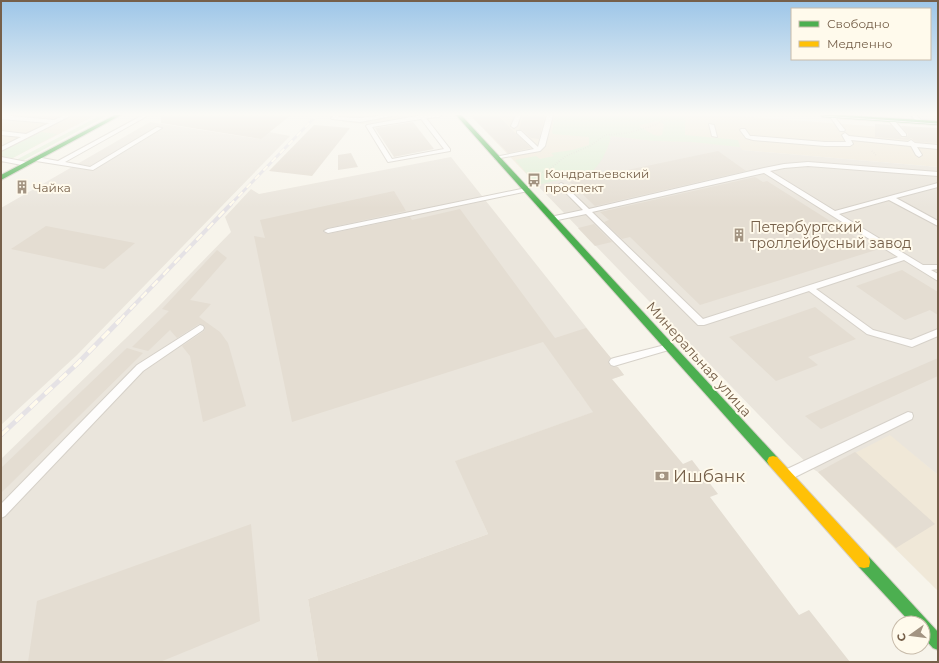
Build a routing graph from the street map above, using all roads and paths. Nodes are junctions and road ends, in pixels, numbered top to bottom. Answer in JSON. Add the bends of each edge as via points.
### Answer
{"nodes":[{"id":1,"x":60,"y":146,"type":"edge"},
{"id":2,"x":90,"y":146,"type":"edge"},
{"id":3,"x":129,"y":146,"type":"edge"},
{"id":4,"x":381,"y":146,"type":"edge"},
{"id":5,"x":445,"y":146,"type":"edge"},
{"id":6,"x":486,"y":146,"type":"edge"},
{"id":7,"x":534,"y":146,"type":"edge"},
{"id":8,"x":542,"y":146,"type":"edge"},
{"id":9,"x":590,"y":146,"type":"edge"},
{"id":10,"x":913,"y":146,"type":"edge"},
{"id":11,"x":538,"y":150,"type":"junction"},
{"id":12,"x":919,"y":155,"type":"dead end"},
{"id":13,"x":497,"y":158,"type":"junction"},
{"id":14,"x":1,"y":159,"type":"edge"},
{"id":15,"x":36,"y":159,"type":"junction"},
{"id":16,"x":59,"y":163,"type":"junction"},
{"id":17,"x":27,"y":164,"type":"junction"},
{"id":18,"x":764,"y":170,"type":"junction"},
{"id":19,"x":938,"y":174,"type":"edge"},
{"id":20,"x":531,"y":177,"type":"dead end"},
{"id":21,"x":1,"y":178,"type":"edge"},
{"id":22,"x":561,"y":185,"type":"dead end"},
{"id":23,"x":938,"y":185,"type":"edge"},
{"id":24,"x":526,"y":190,"type":"junction"},
{"id":25,"x":890,"y":198,"type":"junction"},
{"id":26,"x":588,"y":211,"type":"junction"},
{"id":27,"x":834,"y":213,"type":"junction"},
{"id":28,"x":553,"y":219,"type":"junction"},
{"id":29,"x":938,"y":224,"type":"edge"},
{"id":30,"x":328,"y":232,"type":"dead end"},
{"id":31,"x":905,"y":257,"type":"junction"},
{"id":32,"x":938,"y":267,"type":"edge"},
{"id":33,"x":921,"y":268,"type":"junction"},
{"id":34,"x":938,"y":278,"type":"edge"},
{"id":35,"x":810,"y":288,"type":"junction"},
{"id":36,"x":200,"y":328,"type":"dead end"},
{"id":37,"x":938,"y":332,"type":"edge"},
{"id":38,"x":669,"y":347,"type":"junction"},
{"id":39,"x":614,"y":362,"type":"dead end"},
{"id":40,"x":908,"y":416,"type":"dead end"},
{"id":41,"x":786,"y":475,"type":"junction"},
{"id":42,"x":1,"y":512,"type":"edge"},
{"id":43,"x":913,"y":615,"type":"edge"},
{"id":44,"x":931,"y":635,"type":"edge"},
{"id":45,"x":938,"y":643,"type":"edge"}],
"edges":[{"from":1,"to":15,"type":"street"},
{"from":2,"to":16,"type":"lane"},
{"from":3,"to":16,"type":"lane","via":[[91,169]]},
{"from":4,"to":5,"type":"lane","via":[[390,161],[448,150]]},
{"from":6,"to":13,"type":"street","name":"Минеральная улица"},
{"from":7,"to":11,"type":"lane"},
{"from":8,"to":11,"type":"lane"},
{"from":9,"to":20,"type":"path","via":[[566,156],[548,170]]},
{"from":10,"to":12,"type":"lane"},
{"from":11,"to":13,"type":"lane"},
{"from":13,"to":24,"type":"street","name":"Минеральная улица"},
{"from":14,"to":17,"type":"lane"},
{"from":15,"to":16,"type":"lane"},
{"from":15,"to":17,"type":"street"},
{"from":17,"to":21,"type":"street"},
{"from":18,"to":19,"type":"lane","via":[[808,164]]},
{"from":18,"to":26,"type":"lane"},
{"from":18,"to":27,"type":"lane"},
{"from":22,"to":26,"type":"lane"},
{"from":23,"to":25,"type":"lane"},
{"from":24,"to":28,"type":"street","name":"Минеральная улица"},
{"from":24,"to":30,"type":"lane"},
{"from":25,"to":27,"type":"lane"},
{"from":25,"to":29,"type":"lane"},
{"from":26,"to":28,"type":"lane"},
{"from":26,"to":35,"type":"lane","via":[[701,323]]},
{"from":27,"to":31,"type":"lane"},
{"from":28,"to":38,"type":"street","name":"Минеральная улица"},
{"from":31,"to":33,"type":"lane"},
{"from":31,"to":35,"type":"lane"},
{"from":32,"to":33,"type":"lane"},
{"from":33,"to":34,"type":"lane"},
{"from":35,"to":37,"type":"lane","via":[[870,332],[912,344]]},
{"from":36,"to":42,"type":"lane","via":[[140,368]]},
{"from":38,"to":39,"type":"lane"},
{"from":38,"to":41,"type":"street","name":"Минеральная улица"},
{"from":40,"to":41,"type":"lane"},
{"from":41,"to":43,"type":"street","name":"Минеральная улица"},
{"from":44,"to":45,"type":"street"}]}
